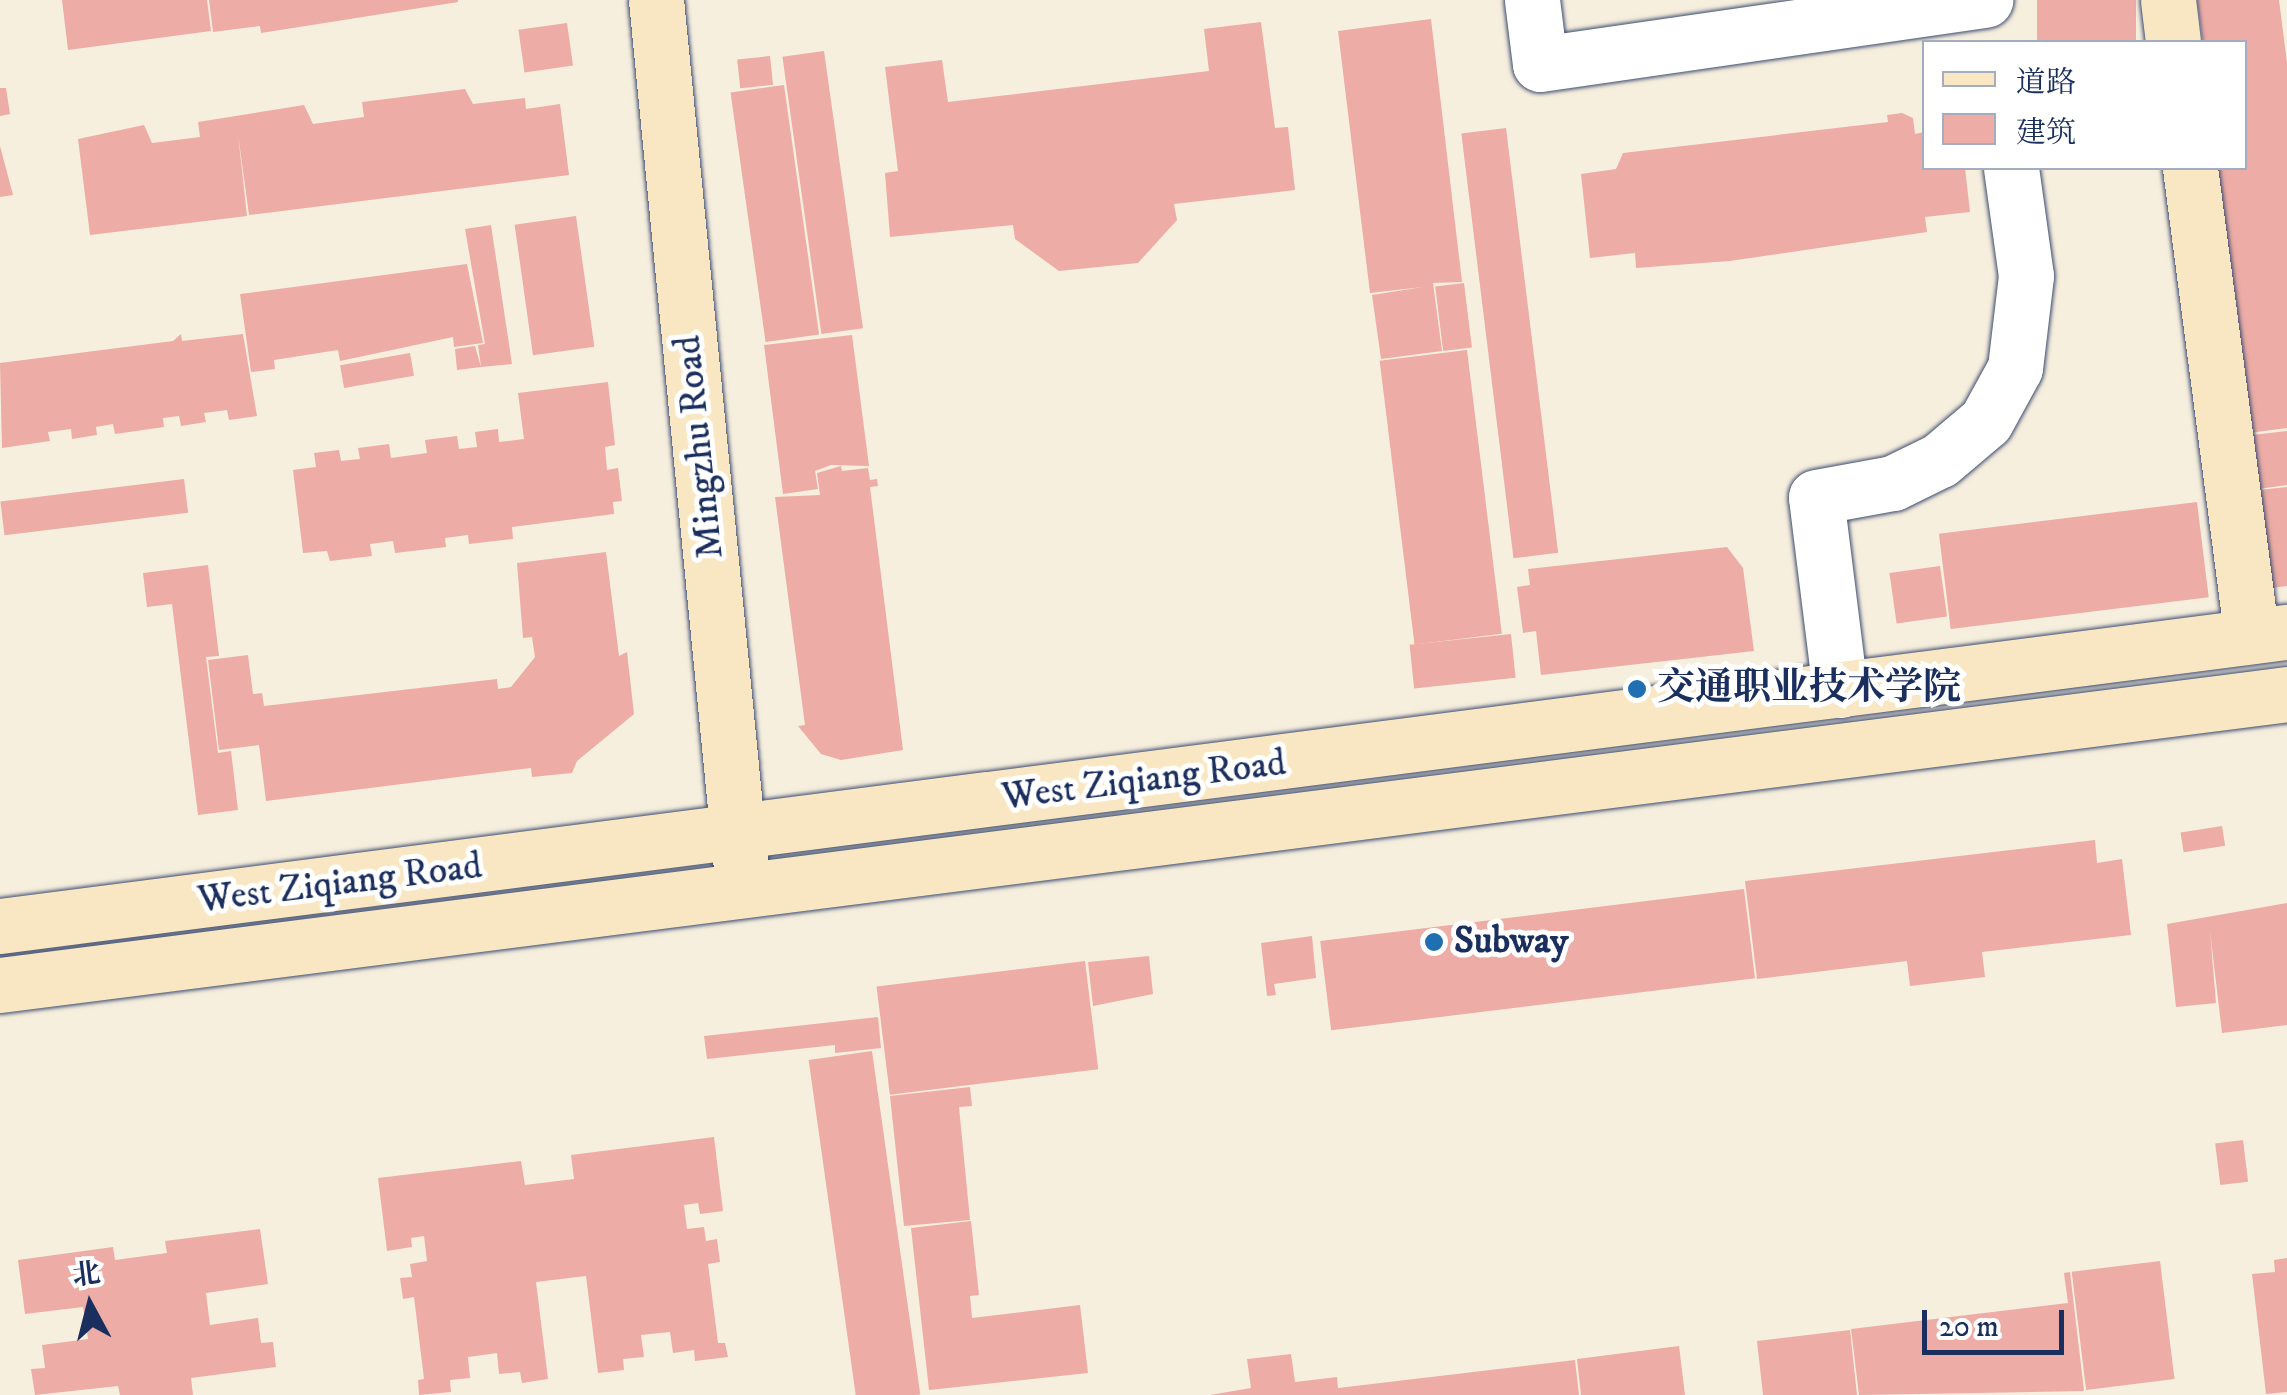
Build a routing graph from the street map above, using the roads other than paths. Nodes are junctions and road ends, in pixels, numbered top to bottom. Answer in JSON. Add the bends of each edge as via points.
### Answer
{"nodes":[{"id":1,"x":656,"y":0,"type":"edge"},
{"id":2,"x":1532,"y":0,"type":"edge"},
{"id":3,"x":1986,"y":0,"type":"edge"},
{"id":4,"x":2168,"y":0,"type":"edge"},
{"id":5,"x":1994,"y":40,"type":"edge"},
{"id":6,"x":2173,"y":40,"type":"edge"},
{"id":7,"x":2011,"y":170,"type":"edge"},
{"id":8,"x":2190,"y":170,"type":"edge"},
{"id":9,"x":2270,"y":634,"type":"edge"},
{"id":10,"x":1840,"y":690,"type":"junction"},
{"id":11,"x":2287,"y":694,"type":"edge"},
{"id":12,"x":738,"y":834,"type":"junction"},
{"id":13,"x":744,"y":894,"type":"junction"},
{"id":14,"x":0,"y":926,"type":"edge"},
{"id":15,"x":0,"y":986,"type":"edge"}],
"edges":[{"from":1,"to":12,"type":"main road","name":"Mingzhu Road"},
{"from":2,"to":3,"type":"street","via":[[1540,64]]},
{"from":3,"to":5,"type":"street"},
{"from":4,"to":6,"type":"main road"},
{"from":7,"to":10,"type":"street","via":[[2026,276],[2015,368],[1986,421],[1940,460],[1892,483],[1816,497]]},
{"from":8,"to":9,"type":"main road"},
{"from":9,"to":10,"type":"main road","name":"West Ziqiang Road"},
{"from":10,"to":12,"type":"main road","name":"West Ziqiang Road"},
{"from":11,"to":13,"type":"main road","name":"West Ziqiang Road"},
{"from":12,"to":13,"type":"main road","name":"Mingzhu Road"},
{"from":12,"to":14,"type":"main road","name":"West Ziqiang Road"},
{"from":13,"to":15,"type":"main road","name":"West Ziqiang Road"}]}
